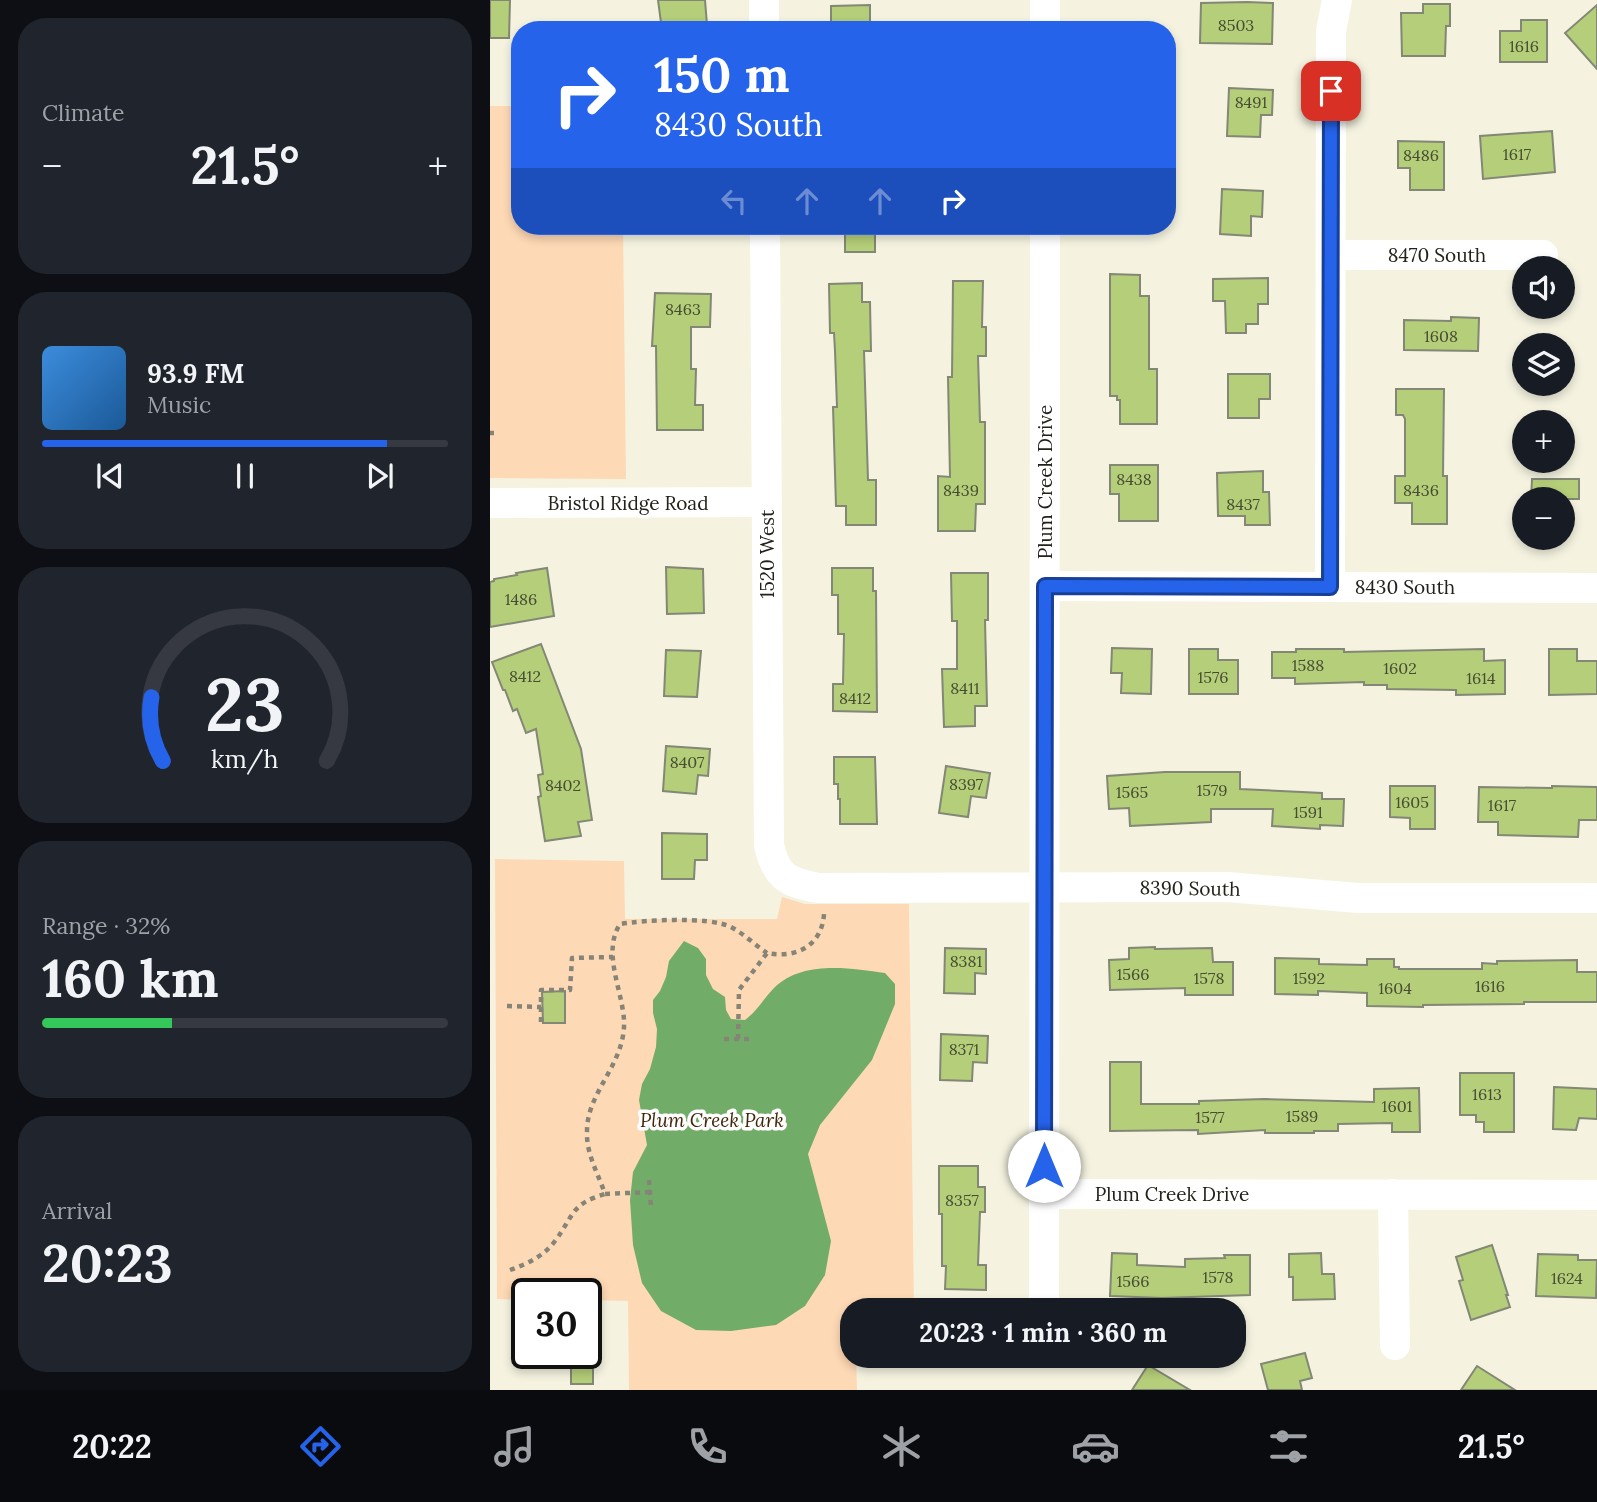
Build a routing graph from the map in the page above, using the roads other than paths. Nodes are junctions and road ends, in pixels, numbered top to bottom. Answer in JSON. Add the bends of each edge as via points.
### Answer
{"nodes":[{"id":1,"x":764,"y":0,"type":"edge"},
{"id":2,"x":1045,"y":0,"type":"edge"},
{"id":3,"x":1336,"y":0,"type":"edge"},
{"id":4,"x":764,"y":21,"type":"edge"},
{"id":5,"x":1045,"y":21,"type":"edge"},
{"id":6,"x":765,"y":235,"type":"edge"},
{"id":7,"x":1045,"y":235,"type":"edge"},
{"id":8,"x":1331,"y":255,"type":"junction"},
{"id":9,"x":1543,"y":255,"type":"dead end"},
{"id":10,"x":767,"y":502,"type":"junction"},
{"id":11,"x":490,"y":503,"type":"edge"},
{"id":12,"x":1045,"y":586,"type":"junction"},
{"id":13,"x":1330,"y":587,"type":"junction"},
{"id":14,"x":1597,"y":588,"type":"edge"},
{"id":15,"x":785,"y":878,"type":"joint"},
{"id":16,"x":1046,"y":887,"type":"junction"},
{"id":17,"x":1597,"y":898,"type":"edge"},
{"id":18,"x":1044,"y":1194,"type":"junction"},
{"id":19,"x":1393,"y":1194,"type":"junction"},
{"id":20,"x":1597,"y":1195,"type":"edge"},
{"id":21,"x":1044,"y":1298,"type":"edge"},
{"id":22,"x":1395,"y":1345,"type":"dead end"}],
"edges":[{"from":1,"to":4,"type":"street"},
{"from":2,"to":5,"type":"street"},
{"from":3,"to":8,"type":"street","via":[[1331,31]]},
{"from":6,"to":10,"type":"street","name":"1520 West"},
{"from":7,"to":12,"type":"street","name":"Plum Creek Drive"},
{"from":8,"to":9,"type":"street","name":"8470 South"},
{"from":8,"to":13,"type":"street"},
{"from":10,"to":11,"type":"street","name":"Bristol Ridge Road"},
{"from":10,"to":15,"type":"street","name":"1520 West","via":[[769,845],[773,864]]},
{"from":12,"to":13,"type":"street","name":"8430 South"},
{"from":12,"to":16,"type":"street","name":"Plum Creek Drive"},
{"from":13,"to":14,"type":"street","name":"8430 South"},
{"from":15,"to":16,"type":"street","name":"8390 South","via":[[819,888]]},
{"from":16,"to":17,"type":"street","name":"8390 South","via":[[1228,887],[1357,898]]},
{"from":16,"to":18,"type":"street","name":"Plum Creek Drive"},
{"from":18,"to":19,"type":"street","name":"Plum Creek Drive"},
{"from":18,"to":21,"type":"street"},
{"from":19,"to":20,"type":"street","name":"Plum Creek Drive"},
{"from":19,"to":22,"type":"street"}]}
